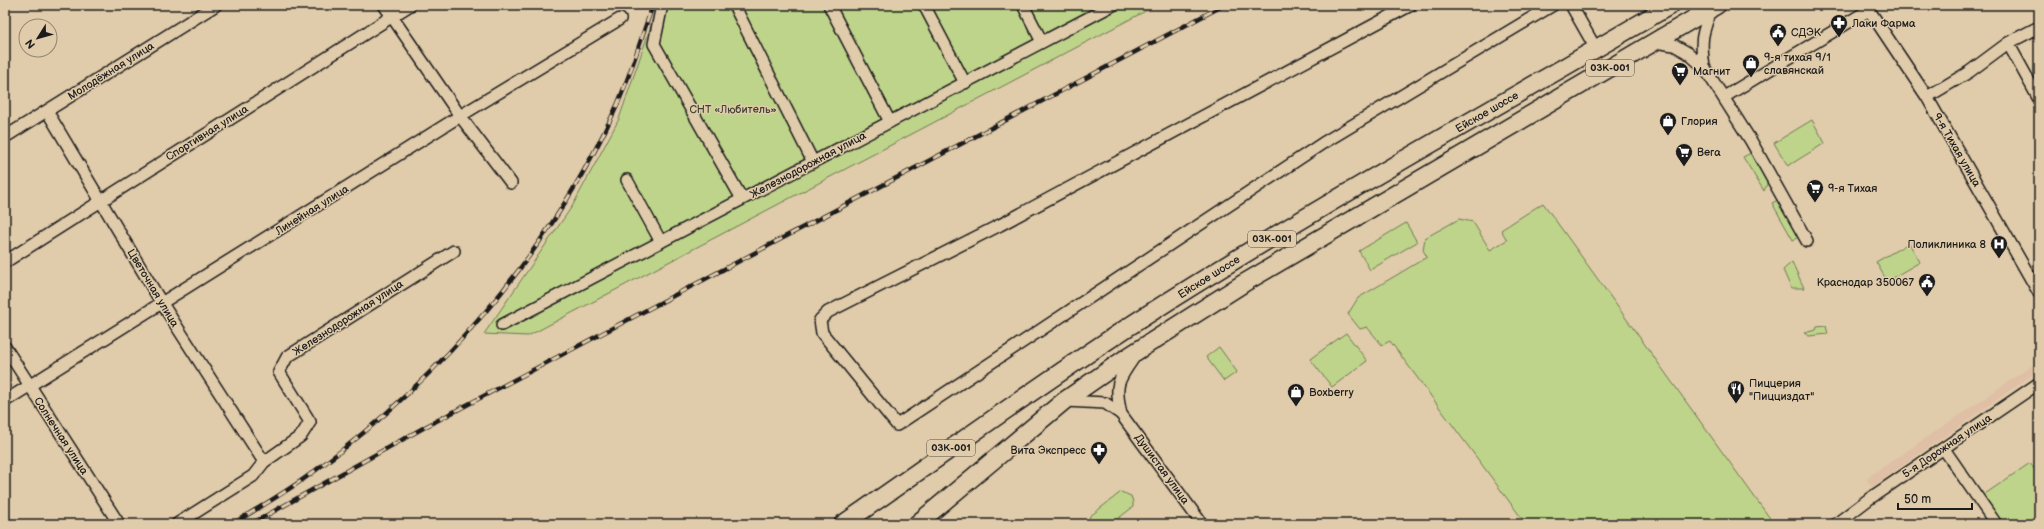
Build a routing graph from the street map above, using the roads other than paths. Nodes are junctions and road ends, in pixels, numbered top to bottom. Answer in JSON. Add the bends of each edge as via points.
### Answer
{"nodes":[{"id":1,"x":216,"y":5,"type":"edge"},
{"id":2,"x":384,"y":5,"type":"edge"},
{"id":3,"x":410,"y":5,"type":"edge"},
{"id":4,"x":662,"y":5,"type":"edge"},
{"id":5,"x":734,"y":5,"type":"edge"},
{"id":6,"x":829,"y":5,"type":"edge"},
{"id":7,"x":924,"y":5,"type":"edge"},
{"id":8,"x":1023,"y":5,"type":"edge"},
{"id":9,"x":1113,"y":5,"type":"edge"},
{"id":10,"x":1412,"y":5,"type":"edge"},
{"id":11,"x":1553,"y":5,"type":"edge"},
{"id":12,"x":1571,"y":5,"type":"edge"},
{"id":13,"x":1672,"y":5,"type":"edge"},
{"id":14,"x":1715,"y":6,"type":"edge"},
{"id":15,"x":1869,"y":7,"type":"edge"},
{"id":16,"x":392,"y":16,"type":"junction"},
{"id":17,"x":620,"y":19,"type":"dead end"},
{"id":18,"x":2039,"y":27,"type":"edge"},
{"id":19,"x":1042,"y":42,"type":"junction"},
{"id":20,"x":1655,"y":42,"type":"junction"},
{"id":21,"x":2008,"y":43,"type":"junction"},
{"id":22,"x":1596,"y":49,"type":"junction"},
{"id":23,"x":1704,"y":67,"type":"junction"},
{"id":24,"x":965,"y":83,"type":"junction"},
{"id":25,"x":1724,"y":97,"type":"junction"},
{"id":26,"x":1926,"y":97,"type":"junction"},
{"id":27,"x":2039,"y":99,"type":"edge"},
{"id":28,"x":47,"y":111,"type":"junction"},
{"id":29,"x":460,"y":116,"type":"junction"},
{"id":30,"x":890,"y":122,"type":"junction"},
{"id":31,"x":5,"y":137,"type":"edge"},
{"id":32,"x":813,"y":162,"type":"junction"},
{"id":33,"x":627,"y":180,"type":"dead end"},
{"id":34,"x":511,"y":183,"type":"dead end"},
{"id":35,"x":742,"y":199,"type":"junction"},
{"id":36,"x":101,"y":200,"type":"junction"},
{"id":37,"x":1807,"y":241,"type":"dead end"},
{"id":38,"x":661,"y":242,"type":"junction"},
{"id":39,"x":454,"y":251,"type":"dead end"},
{"id":40,"x":5,"y":262,"type":"edge"},
{"id":41,"x":2039,"y":293,"type":"edge"},
{"id":42,"x":161,"y":302,"type":"junction"},
{"id":43,"x":502,"y":325,"type":"dead end"},
{"id":44,"x":5,"y":347,"type":"edge"},
{"id":45,"x":1140,"y":348,"type":"junction"},
{"id":46,"x":2039,"y":383,"type":"edge"},
{"id":47,"x":29,"y":386,"type":"junction"},
{"id":48,"x":5,"y":401,"type":"edge"},
{"id":49,"x":1064,"y":401,"type":"junction"},
{"id":50,"x":1121,"y":414,"type":"junction"},
{"id":51,"x":1944,"y":449,"type":"junction"},
{"id":52,"x":264,"y":462,"type":"junction"},
{"id":53,"x":119,"y":524,"type":"edge"},
{"id":54,"x":177,"y":524,"type":"edge"},
{"id":55,"x":844,"y":524,"type":"edge"},
{"id":56,"x":917,"y":524,"type":"edge"},
{"id":57,"x":1202,"y":524,"type":"edge"},
{"id":58,"x":1836,"y":524,"type":"edge"},
{"id":59,"x":1996,"y":524,"type":"edge"}],
"edges":[{"from":1,"to":28,"type":"street","name":"Молодёжная улица"},
{"from":2,"to":16,"type":"street"},
{"from":3,"to":16,"type":"street","name":"Спортивная улица"},
{"from":4,"to":35,"type":"street","via":[[654,44]]},
{"from":5,"to":32,"type":"street"},
{"from":6,"to":30,"type":"street"},
{"from":7,"to":24,"type":"street"},
{"from":8,"to":19,"type":"street"},
{"from":9,"to":19,"type":"street","name":"Железнодорожная улица"},
{"from":10,"to":11,"type":"street","via":[[1000,225],[828,312],[820,320],[822,333],[897,425],[1064,312],[1323,143]]},
{"from":12,"to":22,"type":"street"},
{"from":13,"to":22,"type":"main road","name":"Ейское шоссе","number":"03К-001"},
{"from":14,"to":20,"type":"main road","number":"03К-001"},
{"from":14,"to":23,"type":"street","via":[[1703,32],[1701,46]]},
{"from":15,"to":25,"type":"street"},
{"from":15,"to":26,"type":"street","name":"9-я Тихая улица"},
{"from":16,"to":29,"type":"street"},
{"from":16,"to":36,"type":"street","name":"Спортивная улица"},
{"from":17,"to":29,"type":"street","name":"Линейная улица"},
{"from":18,"to":21,"type":"street"},
{"from":19,"to":24,"type":"street","name":"Железнодорожная улица"},
{"from":20,"to":23,"type":"street","via":[[1674,45]]},
{"from":20,"to":45,"type":"main road","number":"03К-001","via":[[1244,283]]},
{"from":21,"to":26,"type":"street","via":[[1969,72]]},
{"from":21,"to":27,"type":"street"},
{"from":22,"to":55,"type":"main road","name":"Ейское шоссе","number":"03К-001","via":[[1334,202],[1139,320]]},
{"from":23,"to":25,"type":"street"},
{"from":24,"to":30,"type":"street","name":"Железнодорожная улица"},
{"from":25,"to":37,"type":"street"},
{"from":26,"to":41,"type":"street","name":"9-я Тихая улица"},
{"from":28,"to":31,"type":"street","name":"Молодёжная улица"},
{"from":28,"to":36,"type":"street","name":"Цветочная улица"},
{"from":29,"to":34,"type":"street"},
{"from":29,"to":42,"type":"street","name":"Линейная улица"},
{"from":30,"to":32,"type":"street","name":"Железнодорожная улица"},
{"from":32,"to":35,"type":"street","name":"Железнодорожная улица"},
{"from":33,"to":38,"type":"street"},
{"from":35,"to":38,"type":"street","name":"Железнодорожная улица"},
{"from":36,"to":40,"type":"street","name":"Спортивная улица"},
{"from":36,"to":42,"type":"street","name":"Цветочная улица"},
{"from":38,"to":43,"type":"street","name":"Железнодорожная улица"},
{"from":39,"to":52,"type":"street","name":"Железнодорожная улица","via":[[287,357],[279,372],[310,422],[301,436]]},
{"from":42,"to":47,"type":"street","name":"Линейная улица"},
{"from":42,"to":52,"type":"street","name":"Цветочная улица"},
{"from":44,"to":47,"type":"street","name":"Солнечная улица"},
{"from":45,"to":49,"type":"main road","number":"03К-001"},
{"from":45,"to":50,"type":"street","via":[[1118,384],[1117,397]]},
{"from":46,"to":51,"type":"street","name":"5-я Дорожная улица"},
{"from":47,"to":48,"type":"street","name":"Линейная улица"},
{"from":47,"to":53,"type":"street","name":"Солнечная улица"},
{"from":49,"to":50,"type":"street","via":[[1105,403]]},
{"from":49,"to":56,"type":"main road","number":"03К-001"},
{"from":50,"to":57,"type":"street","name":"Душистая улица"},
{"from":51,"to":58,"type":"street","name":"5-я Дорожная улица"},
{"from":51,"to":59,"type":"street"},
{"from":52,"to":54,"type":"street","name":"Железнодорожная улица","via":[[253,476]]}]}
